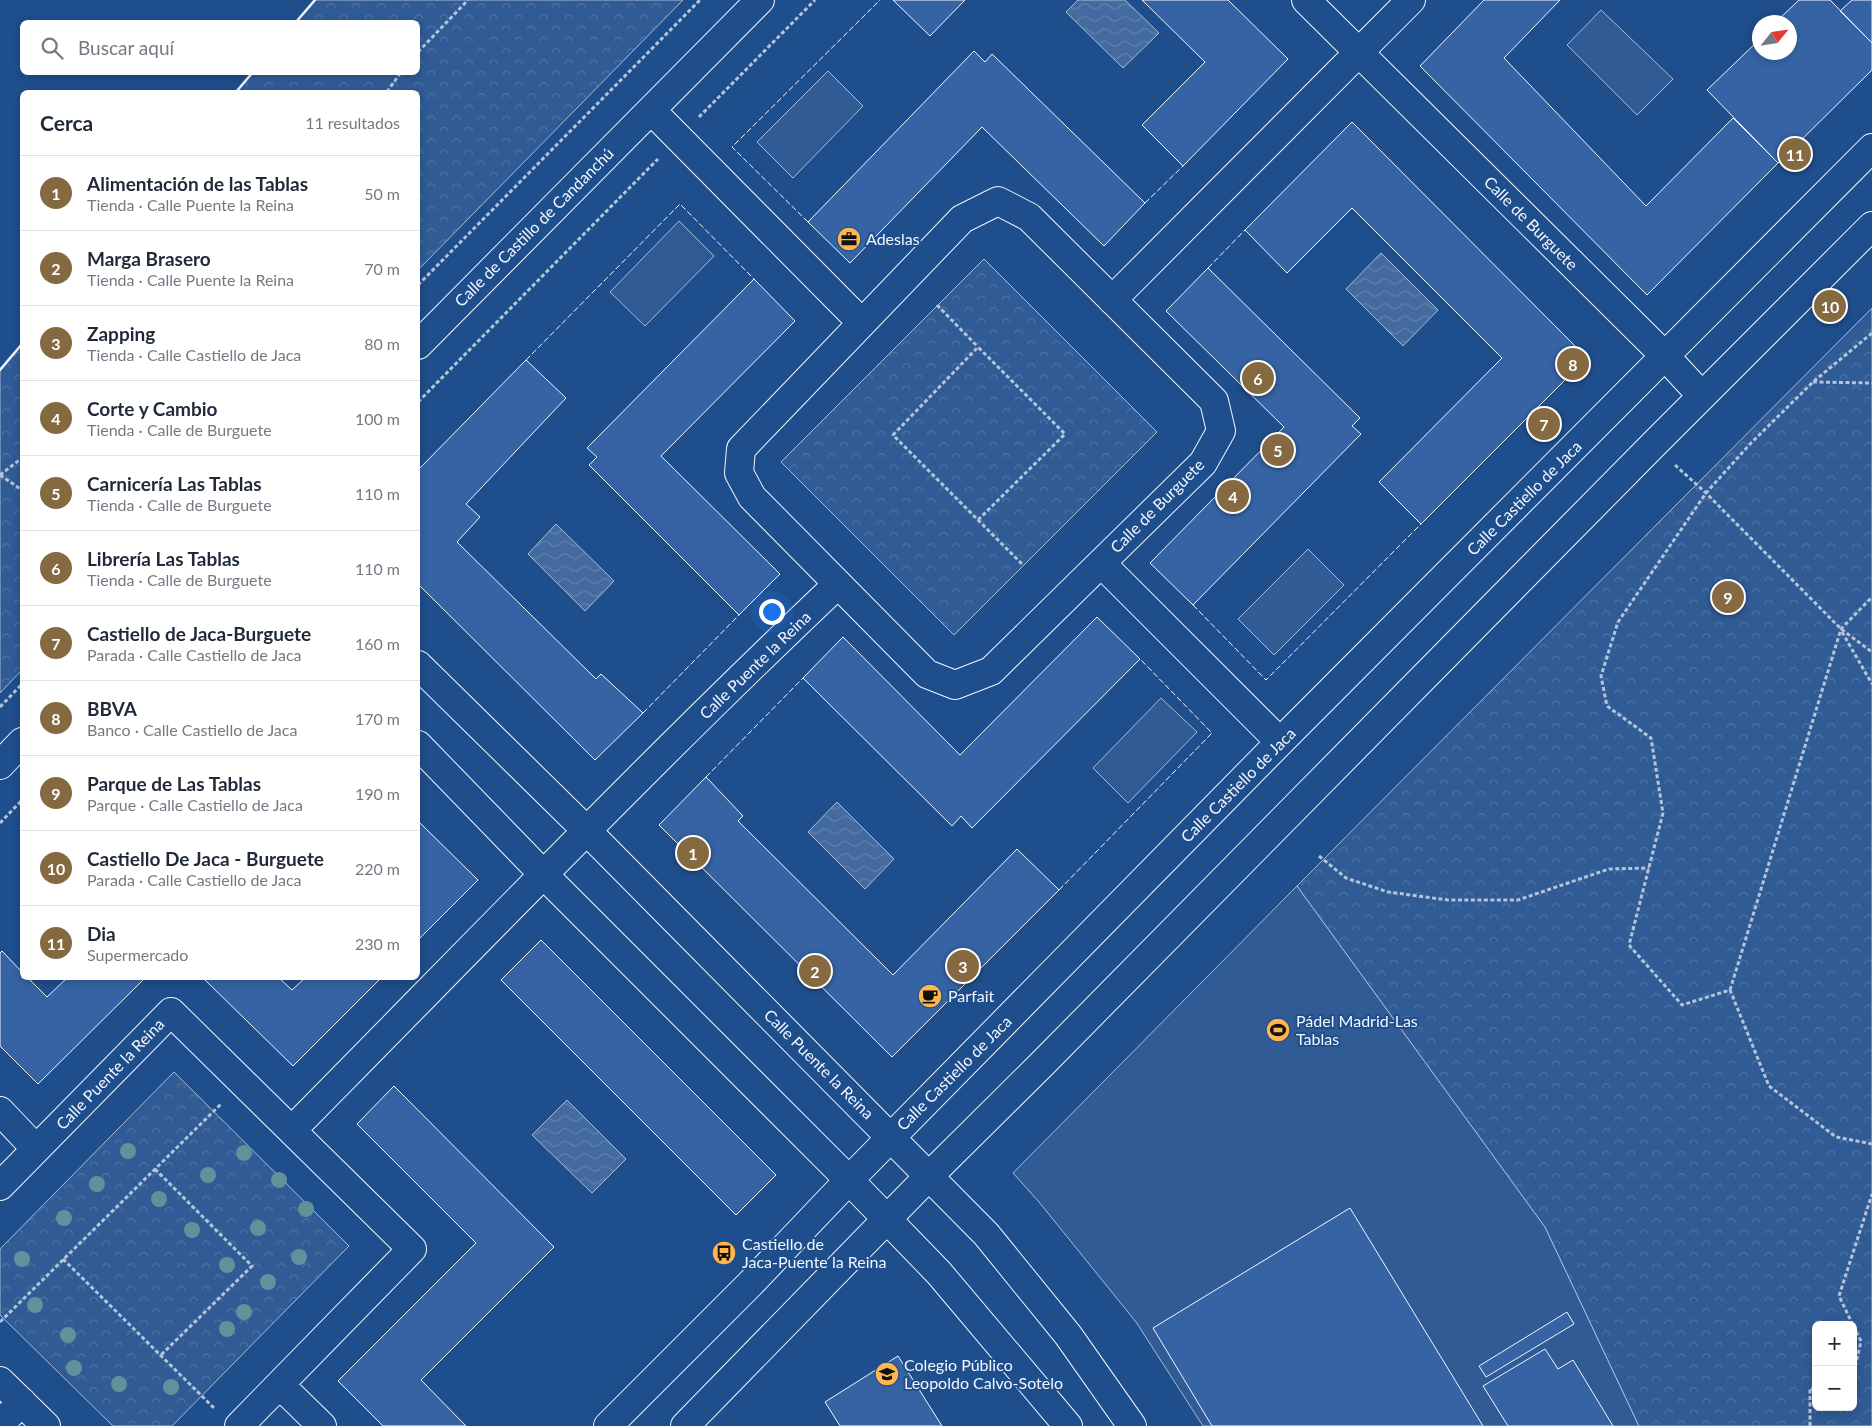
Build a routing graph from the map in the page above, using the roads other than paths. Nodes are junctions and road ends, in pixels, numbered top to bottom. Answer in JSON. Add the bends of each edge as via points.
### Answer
{"nodes":[{"id":1,"x":760,"y":0,"type":"edge"},
{"id":2,"x":1306,"y":0,"type":"edge"},
{"id":3,"x":1411,"y":0,"type":"edge"},
{"id":4,"x":1359,"y":52,"type":"junction"},
{"id":5,"x":651,"y":110,"type":"junction"},
{"id":6,"x":1872,"y":148,"type":"edge"},
{"id":7,"x":1872,"y":226,"type":"edge"},
{"id":8,"x":1112,"y":300,"type":"junction"},
{"id":9,"x":862,"y":323,"type":"junction"},
{"id":10,"x":420,"y":343,"type":"edge"},
{"id":11,"x":1665,"y":356,"type":"junction"},
{"id":12,"x":1702,"y":396,"type":"junction"},
{"id":13,"x":1101,"y":563,"type":"junction"},
{"id":14,"x":838,"y":584,"type":"junction"},
{"id":15,"x":420,"y":667,"type":"edge"},
{"id":16,"x":1280,"y":742,"type":"junction"},
{"id":17,"x":20,"y":744,"type":"edge"},
{"id":18,"x":420,"y":747,"type":"edge"},
{"id":19,"x":0,"y":765,"type":"edge"},
{"id":20,"x":586,"y":830,"type":"junction"},
{"id":21,"x":544,"y":875,"type":"junction"},
{"id":22,"x":0,"y":1112,"type":"edge"},
{"id":23,"x":292,"y":1130,"type":"junction"},
{"id":24,"x":891,"y":1137,"type":"junction"},
{"id":25,"x":36,"y":1149,"type":"junction"},
{"id":26,"x":929,"y":1176,"type":"junction"},
{"id":27,"x":849,"y":1180,"type":"junction"},
{"id":28,"x":0,"y":1186,"type":"edge"},
{"id":29,"x":887,"y":1220,"type":"junction"},
{"id":30,"x":0,"y":1381,"type":"edge"},
{"id":31,"x":280,"y":1384,"type":"junction"},
{"id":32,"x":22,"y":1402,"type":"junction"},
{"id":33,"x":229,"y":1420,"type":"edge"},
{"id":34,"x":0,"y":1424,"type":"edge"},
{"id":35,"x":46,"y":1426,"type":"edge"},
{"id":36,"x":322,"y":1426,"type":"edge"},
{"id":37,"x":608,"y":1426,"type":"edge"},
{"id":38,"x":685,"y":1426,"type":"edge"},
{"id":39,"x":1068,"y":1426,"type":"edge"},
{"id":40,"x":1132,"y":1426,"type":"edge"}],
"edges":[{"from":1,"to":5,"type":"street","name":"Calle de Castillo de Candanchú"},
{"from":2,"to":4,"type":"street","name":"Calle de Burguete"},
{"from":3,"to":4,"type":"street"},
{"from":4,"to":8,"type":"street"},
{"from":4,"to":11,"type":"street","name":"Calle de Burguete"},
{"from":5,"to":9,"type":"street"},
{"from":5,"to":10,"type":"street","name":"Calle de Castillo de Candanchú"},
{"from":6,"to":11,"type":"street","name":"Calle Castiello de Jaca"},
{"from":7,"to":12,"type":"street"},
{"from":8,"to":9,"type":"street","name":"Calle de Burguete","via":[[1029,216],[998,201],[962,219]]},
{"from":8,"to":13,"type":"street","name":"Calle de Burguete","via":[[1214,401],[1221,431],[1203,463]]},
{"from":9,"to":14,"type":"street","via":[[741,449],[740,457],[739,474],[752,497]]},
{"from":11,"to":12,"type":"street","name":"Calle de Burguete"},
{"from":11,"to":16,"type":"street","name":"Calle Castiello de Jaca"},
{"from":12,"to":26,"type":"street"},
{"from":13,"to":14,"type":"street","via":[[991,671],[955,685],[927,674]]},
{"from":13,"to":16,"type":"street","name":"Calle de Burguete"},
{"from":14,"to":20,"type":"street","name":"Calle Puente la Reina"},
{"from":15,"to":20,"type":"street","name":"Calle Puente la Reina"},
{"from":16,"to":24,"type":"street","name":"Calle Castiello de Jaca"},
{"from":17,"to":19,"type":"street"},
{"from":18,"to":21,"type":"street"},
{"from":20,"to":21,"type":"street","name":"Calle Puente la Reina"},
{"from":20,"to":24,"type":"street","name":"Calle Puente la Reina"},
{"from":21,"to":23,"type":"street","name":"Calle Puente la Reina"},
{"from":21,"to":27,"type":"street"},
{"from":22,"to":25,"type":"street"},
{"from":23,"to":25,"type":"street","name":"Calle Puente la Reina","via":[[171,1012]]},
{"from":23,"to":31,"type":"street","name":"Calle Puente la Reina","via":[[412,1249]]},
{"from":24,"to":26,"type":"street","name":"Calle Puente la Reina"},
{"from":24,"to":27,"type":"street","name":"Calle Castiello de Jaca"},
{"from":25,"to":28,"type":"street"},
{"from":26,"to":29,"type":"street"},
{"from":26,"to":40,"type":"street","name":"Calle Puente la Reina","via":[[986,1234],[1068,1335]]},
{"from":27,"to":29,"type":"street"},
{"from":27,"to":37,"type":"street","name":"Calle Castiello de Jaca"},
{"from":29,"to":38,"type":"street"},
{"from":29,"to":39,"type":"street","via":[[939,1274]]},
{"from":30,"to":32,"type":"street"},
{"from":31,"to":33,"type":"street"},
{"from":31,"to":36,"type":"street"},
{"from":32,"to":34,"type":"street"},
{"from":32,"to":35,"type":"street"}]}
